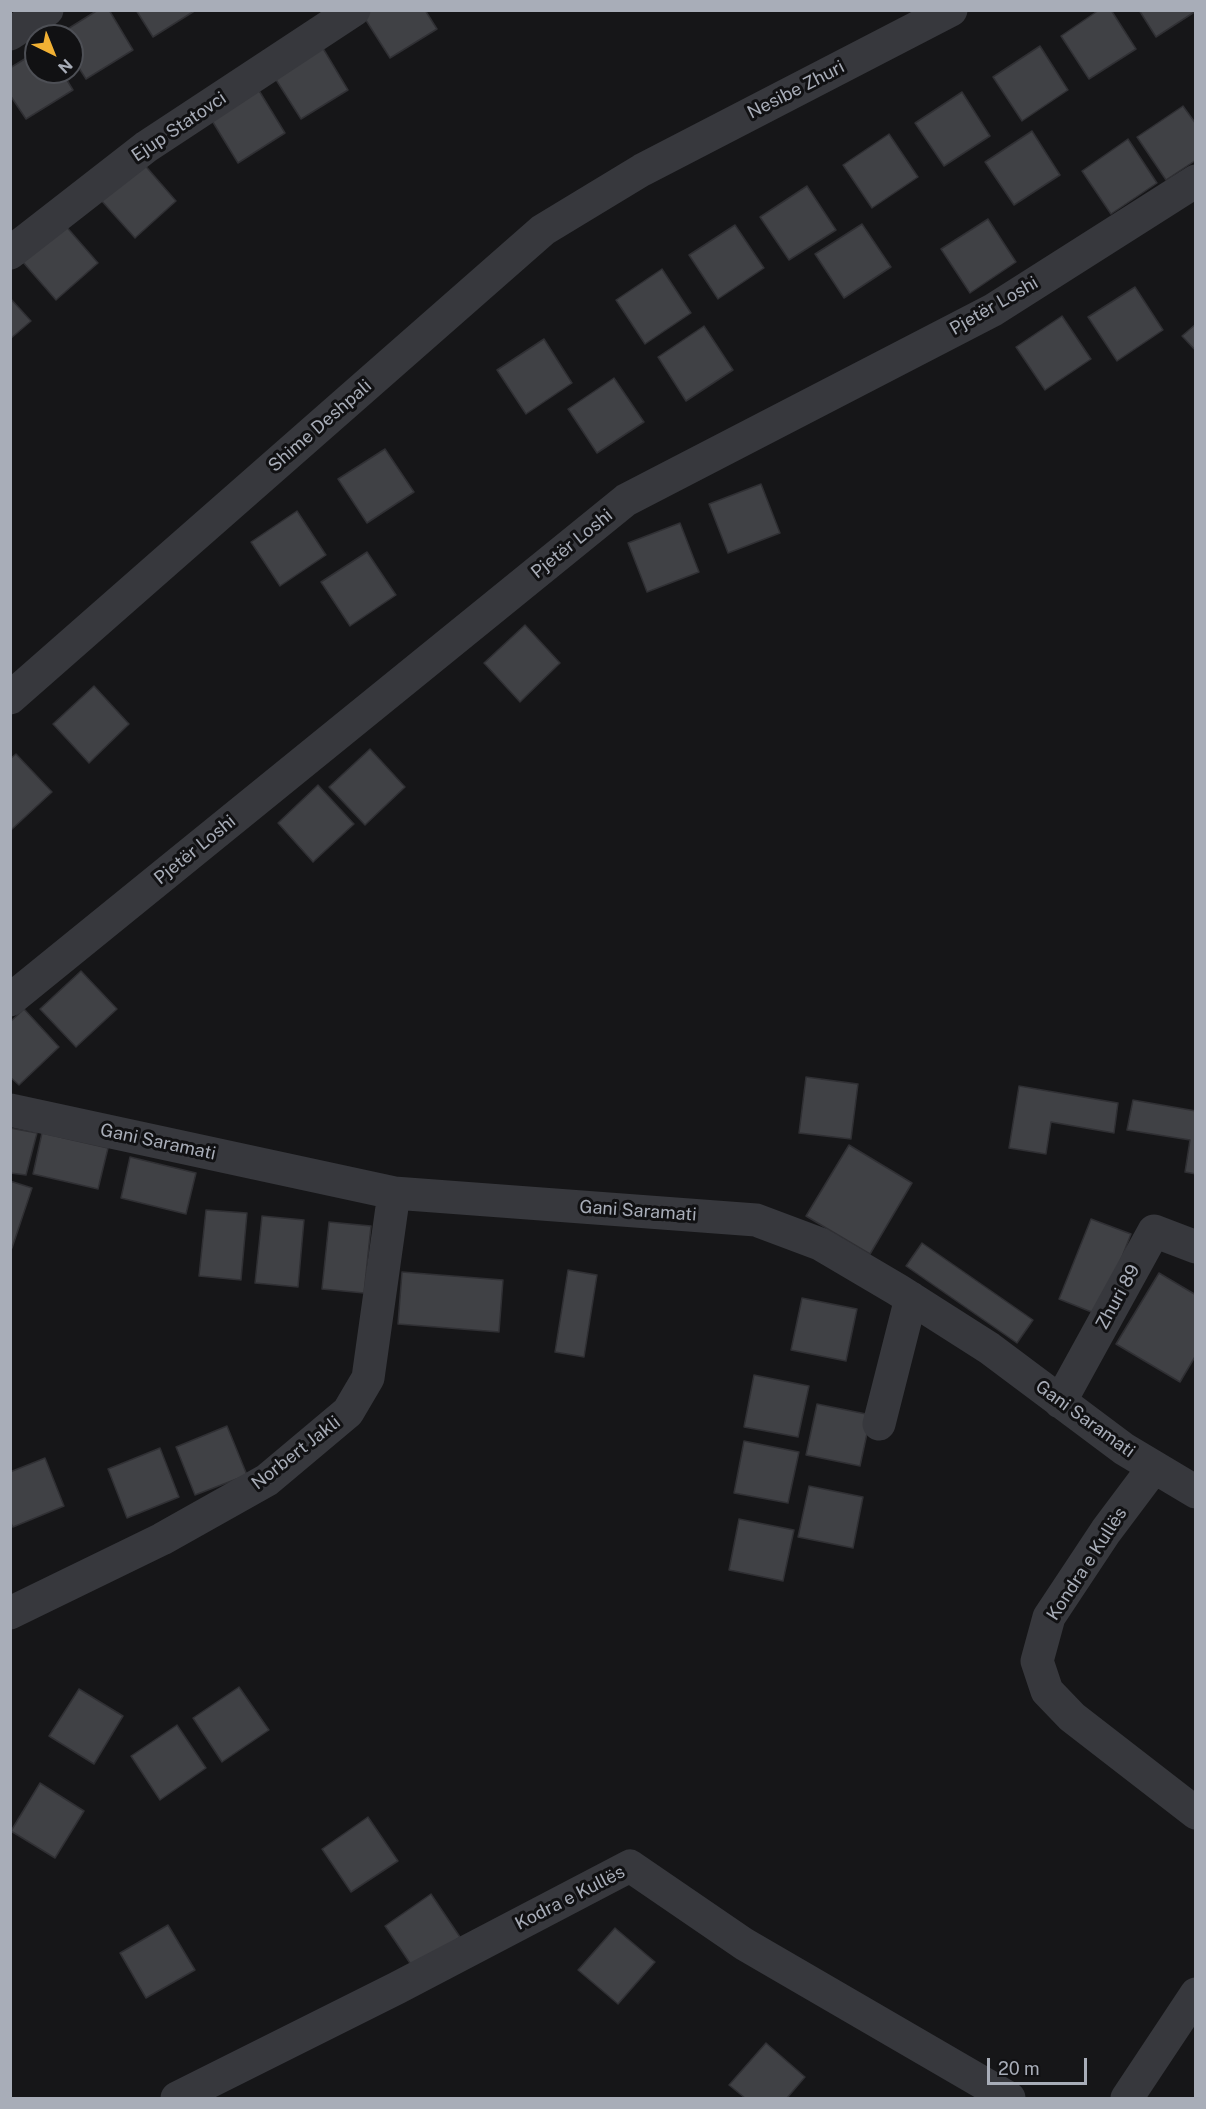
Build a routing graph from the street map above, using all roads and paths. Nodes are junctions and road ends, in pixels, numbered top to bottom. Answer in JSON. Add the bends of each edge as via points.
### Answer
{"nodes":[{"id":1,"x":47,"y":10,"type":"edge"},
{"id":2,"x":354,"y":10,"type":"edge"},
{"id":3,"x":951,"y":10,"type":"edge"},
{"id":4,"x":10,"y":34,"type":"edge"},
{"id":5,"x":642,"y":170,"type":"joint"},
{"id":6,"x":1196,"y":181,"type":"edge"},
{"id":7,"x":10,"y":253,"type":"edge"},
{"id":8,"x":10,"y":698,"type":"edge"},
{"id":9,"x":10,"y":1000,"type":"edge"},
{"id":10,"x":10,"y":1110,"type":"edge"},
{"id":11,"x":394,"y":1192,"type":"junction"},
{"id":12,"x":1196,"y":1247,"type":"edge"},
{"id":13,"x":911,"y":1298,"type":"junction"},
{"id":14,"x":1060,"y":1402,"type":"junction"},
{"id":15,"x":879,"y":1424,"type":"dead end"},
{"id":16,"x":1154,"y":1467,"type":"junction"},
{"id":17,"x":1196,"y":1492,"type":"edge"},
{"id":18,"x":10,"y":1613,"type":"edge"},
{"id":19,"x":1196,"y":1814,"type":"edge"},
{"id":20,"x":1196,"y":1994,"type":"edge"},
{"id":21,"x":177,"y":2098,"type":"edge"},
{"id":22,"x":1009,"y":2098,"type":"edge"},
{"id":23,"x":1127,"y":2098,"type":"edge"}],
"edges":[{"from":1,"to":4,"type":"street"},
{"from":2,"to":7,"type":"street","name":"Ejup Statovci","via":[[146,147]]},
{"from":3,"to":5,"type":"street","name":"Nesibe Zhuri"},
{"from":5,"to":8,"type":"street","name":"Shime Deshpali","via":[[543,230]]},
{"from":6,"to":9,"type":"street","name":"Pjetër Loshi","via":[[993,310],[626,500]]},
{"from":10,"to":11,"type":"street","name":"Gani Saramati"},
{"from":11,"to":13,"type":"street","name":"Gani Saramati","via":[[756,1220],[820,1244]]},
{"from":11,"to":18,"type":"street","name":"Norbert Jakli","via":[[368,1378],[348,1412],[267,1480],[162,1539]]},
{"from":12,"to":14,"type":"street","name":"Zhuri 89","via":[[1154,1230]]},
{"from":13,"to":14,"type":"street","name":"Gani Saramati","via":[[989,1348]]},
{"from":13,"to":15,"type":"street"},
{"from":14,"to":16,"type":"street","name":"Gani Saramati"},
{"from":16,"to":17,"type":"street","name":"Gani Saramati"},
{"from":16,"to":19,"type":"street","name":"Kondra e Kullës","via":[[1049,1617],[1037,1660],[1047,1691],[1072,1717]]},
{"from":20,"to":23,"type":"street"},
{"from":21,"to":22,"type":"street","name":"Kodra e Kullës","via":[[630,1866],[744,1944]]}]}
